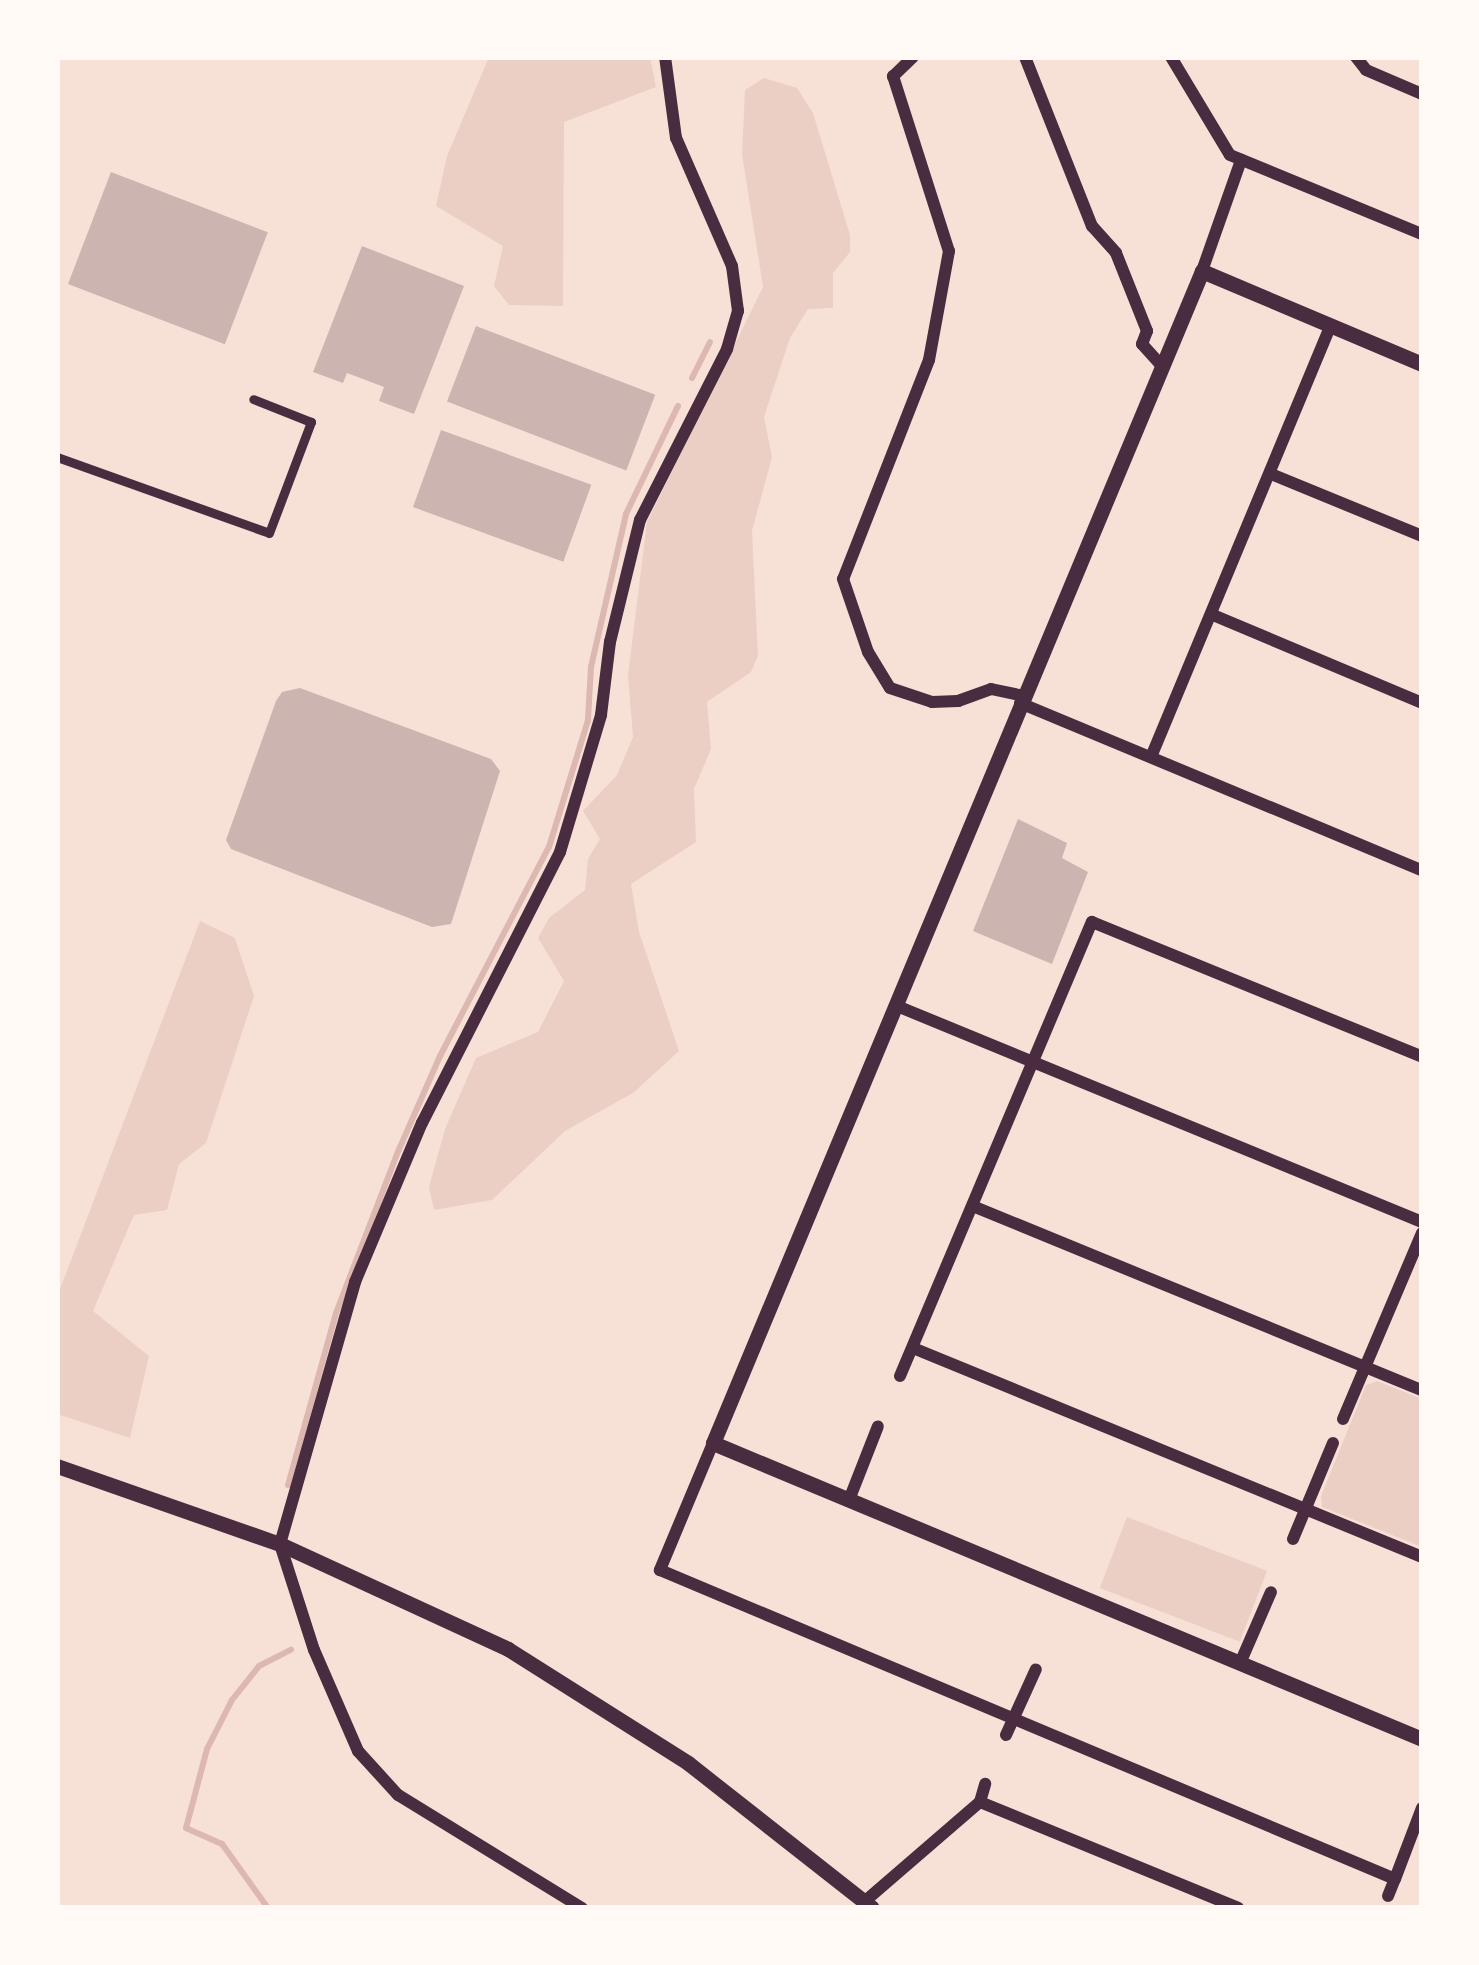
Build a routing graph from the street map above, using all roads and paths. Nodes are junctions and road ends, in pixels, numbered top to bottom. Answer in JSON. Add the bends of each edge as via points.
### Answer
{"nodes":[{"id":1,"x":665,"y":57,"type":"edge"},
{"id":2,"x":914,"y":57,"type":"edge"},
{"id":3,"x":1025,"y":57,"type":"edge"},
{"id":4,"x":1171,"y":57,"type":"edge"},
{"id":5,"x":1356,"y":57,"type":"edge"},
{"id":6,"x":1422,"y":94,"type":"edge"},
{"id":7,"x":1241,"y":160,"type":"junction"},
{"id":8,"x":1422,"y":234,"type":"edge"},
{"id":9,"x":1202,"y":272,"type":"junction"},
{"id":10,"x":1330,"y":326,"type":"junction"},
{"id":11,"x":1160,"y":364,"type":"junction"},
{"id":12,"x":1422,"y":364,"type":"edge"},
{"id":13,"x":253,"y":399,"type":"dead end"},
{"id":14,"x":57,"y":458,"type":"edge"},
{"id":15,"x":1271,"y":474,"type":"junction"},
{"id":16,"x":1422,"y":536,"type":"edge"},
{"id":17,"x":1213,"y":616,"type":"junction"},
{"id":18,"x":1022,"y":700,"type":"junction"},
{"id":19,"x":1422,"y":703,"type":"edge"},
{"id":20,"x":1151,"y":758,"type":"junction"},
{"id":21,"x":1422,"y":870,"type":"edge"},
{"id":22,"x":897,"y":1006,"type":"junction"},
{"id":23,"x":1422,"y":1058,"type":"edge"},
{"id":24,"x":1035,"y":1062,"type":"junction"},
{"id":25,"x":975,"y":1207,"type":"junction"},
{"id":26,"x":1422,"y":1222,"type":"edge"},
{"id":27,"x":1422,"y":1233,"type":"edge"},
{"id":28,"x":914,"y":1348,"type":"junction"},
{"id":29,"x":1365,"y":1366,"type":"junction"},
{"id":30,"x":900,"y":1376,"type":"dead end"},
{"id":31,"x":1422,"y":1390,"type":"edge"},
{"id":32,"x":1343,"y":1419,"type":"dead end"},
{"id":33,"x":878,"y":1426,"type":"dead end"},
{"id":34,"x":713,"y":1442,"type":"junction"},
{"id":35,"x":1333,"y":1443,"type":"dead end"},
{"id":36,"x":57,"y":1466,"type":"edge"},
{"id":37,"x":849,"y":1500,"type":"junction"},
{"id":38,"x":1306,"y":1510,"type":"junction"},
{"id":39,"x":1294,"y":1538,"type":"dead end"},
{"id":40,"x":280,"y":1544,"type":"junction"},
{"id":41,"x":1422,"y":1557,"type":"edge"},
{"id":42,"x":1271,"y":1592,"type":"dead end"},
{"id":43,"x":1241,"y":1661,"type":"junction"},
{"id":44,"x":1036,"y":1669,"type":"dead end"},
{"id":45,"x":1013,"y":1721,"type":"junction"},
{"id":46,"x":1006,"y":1735,"type":"dead end"},
{"id":47,"x":1422,"y":1739,"type":"edge"},
{"id":48,"x":985,"y":1784,"type":"dead end"},
{"id":49,"x":980,"y":1802,"type":"junction"},
{"id":50,"x":1422,"y":1808,"type":"edge"},
{"id":51,"x":1395,"y":1879,"type":"junction"},
{"id":52,"x":1388,"y":1896,"type":"dead end"},
{"id":53,"x":864,"y":1906,"type":"edge"},
{"id":54,"x":582,"y":1908,"type":"edge"},
{"id":55,"x":1238,"y":1908,"type":"edge"}],
"edges":[{"from":1,"to":40,"type":"street","via":[[676,138],[732,266],[738,311],[727,349],[640,520],[610,642],[602,715],[560,852],[422,1123],[355,1282]]},
{"from":2,"to":18,"type":"street","via":[[893,76],[949,251],[929,360],[843,579],[890,688],[932,702],[991,688]]},
{"from":3,"to":11,"type":"street","via":[[1092,226],[1116,253],[1147,332],[1142,344]]},
{"from":4,"to":7,"type":"street","via":[[1230,155]]},
{"from":5,"to":6,"type":"street","via":[[1366,70]]},
{"from":7,"to":8,"type":"street"},
{"from":7,"to":9,"type":"street"},
{"from":9,"to":10,"type":"street"},
{"from":9,"to":11,"type":"street"},
{"from":10,"to":12,"type":"street"},
{"from":10,"to":15,"type":"street"},
{"from":11,"to":18,"type":"street"},
{"from":13,"to":14,"type":"street","via":[[311,422],[269,533]]},
{"from":15,"to":16,"type":"street"},
{"from":15,"to":17,"type":"street"},
{"from":17,"to":19,"type":"street"},
{"from":17,"to":20,"type":"street"},
{"from":18,"to":20,"type":"street"},
{"from":18,"to":22,"type":"street"},
{"from":20,"to":21,"type":"street"},
{"from":22,"to":24,"type":"street"},
{"from":22,"to":34,"type":"street"},
{"from":23,"to":24,"type":"street","via":[[1092,922]]},
{"from":24,"to":25,"type":"street"},
{"from":24,"to":26,"type":"street"},
{"from":25,"to":28,"type":"street"},
{"from":25,"to":29,"type":"street"},
{"from":27,"to":29,"type":"street"},
{"from":28,"to":30,"type":"street"},
{"from":28,"to":38,"type":"street"},
{"from":29,"to":31,"type":"street"},
{"from":29,"to":32,"type":"street"},
{"from":33,"to":37,"type":"street"},
{"from":34,"to":37,"type":"street"},
{"from":34,"to":45,"type":"street","via":[[660,1570]]},
{"from":35,"to":38,"type":"street"},
{"from":36,"to":40,"type":"street"},
{"from":37,"to":43,"type":"street"},
{"from":38,"to":39,"type":"street"},
{"from":38,"to":41,"type":"street"},
{"from":40,"to":53,"type":"street","via":[[508,1649],[688,1763]]},
{"from":40,"to":54,"type":"street","via":[[358,1751],[398,1796]]},
{"from":42,"to":43,"type":"street"},
{"from":43,"to":47,"type":"street"},
{"from":44,"to":45,"type":"street"},
{"from":45,"to":46,"type":"street"},
{"from":45,"to":51,"type":"street"},
{"from":48,"to":49,"type":"street"},
{"from":49,"to":53,"type":"street"},
{"from":49,"to":55,"type":"street"},
{"from":50,"to":51,"type":"street"},
{"from":51,"to":52,"type":"street"}]}
